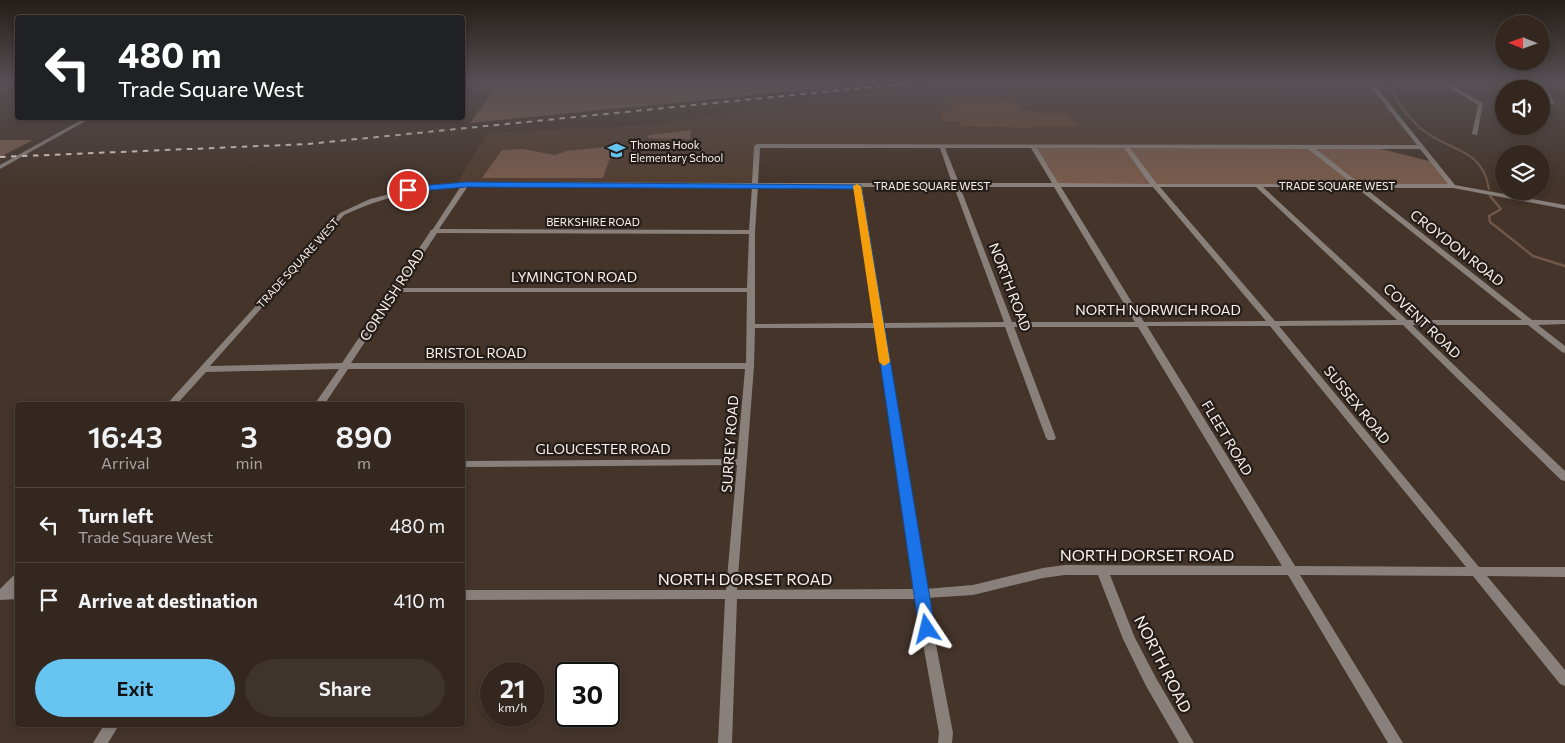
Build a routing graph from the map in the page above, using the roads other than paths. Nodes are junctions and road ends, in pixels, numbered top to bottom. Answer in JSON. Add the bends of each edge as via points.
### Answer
{"nodes":[{"id":1,"x":1397,"y":117,"type":"edge"},
{"id":2,"x":1478,"y":117,"type":"edge"},
{"id":3,"x":84,"y":120,"type":"edge"},
{"id":4,"x":1475,"y":134,"type":"dead end"},
{"id":5,"x":942,"y":147,"type":"junction"},
{"id":6,"x":1126,"y":147,"type":"junction"},
{"id":7,"x":1310,"y":147,"type":"junction"},
{"id":8,"x":1421,"y":147,"type":"junction"},
{"id":9,"x":1033,"y":148,"type":"junction"},
{"id":10,"x":0,"y":167,"type":"edge"},
{"id":11,"x":466,"y":184,"type":"junction"},
{"id":12,"x":755,"y":185,"type":"junction"},
{"id":13,"x":955,"y":185,"type":"junction"},
{"id":14,"x":1358,"y":185,"type":"junction"},
{"id":15,"x":859,"y":186,"type":"junction"},
{"id":16,"x":1055,"y":186,"type":"junction"},
{"id":17,"x":1258,"y":186,"type":"junction"},
{"id":18,"x":1453,"y":186,"type":"junction"},
{"id":19,"x":1156,"y":187,"type":"junction"},
{"id":20,"x":1565,"y":207,"type":"edge"},
{"id":21,"x":433,"y":231,"type":"junction"},
{"id":22,"x":752,"y":232,"type":"junction"},
{"id":23,"x":396,"y":290,"type":"junction"},
{"id":24,"x":752,"y":290,"type":"junction"},
{"id":25,"x":1531,"y":322,"type":"junction"},
{"id":26,"x":1565,"y":322,"type":"edge"},
{"id":27,"x":1009,"y":324,"type":"junction"},
{"id":28,"x":1142,"y":324,"type":"junction"},
{"id":29,"x":1273,"y":324,"type":"junction"},
{"id":30,"x":1406,"y":324,"type":"junction"},
{"id":31,"x":878,"y":325,"type":"junction"},
{"id":32,"x":751,"y":326,"type":"junction"},
{"id":33,"x":1565,"y":350,"type":"edge"},
{"id":34,"x":345,"y":366,"type":"junction"},
{"id":35,"x":750,"y":366,"type":"junction"},
{"id":36,"x":203,"y":369,"type":"junction"},
{"id":37,"x":174,"y":402,"type":"edge"},
{"id":38,"x":321,"y":402,"type":"edge"},
{"id":39,"x":1051,"y":438,"type":"dead end"},
{"id":40,"x":743,"y":462,"type":"junction"},
{"id":41,"x":465,"y":464,"type":"edge"},
{"id":42,"x":1565,"y":477,"type":"edge"},
{"id":43,"x":1102,"y":570,"type":"junction"},
{"id":44,"x":1291,"y":571,"type":"junction"},
{"id":45,"x":1475,"y":572,"type":"junction"},
{"id":46,"x":1565,"y":572,"type":"edge"},
{"id":47,"x":15,"y":581,"type":"edge"},
{"id":48,"x":2,"y":594,"type":"edge"},
{"id":49,"x":15,"y":594,"type":"edge"},
{"id":50,"x":920,"y":594,"type":"junction"},
{"id":51,"x":465,"y":595,"type":"edge"},
{"id":52,"x":730,"y":596,"type":"junction"},
{"id":53,"x":1565,"y":680,"type":"edge"},
{"id":54,"x":111,"y":727,"type":"edge"},
{"id":55,"x":100,"y":743,"type":"edge"},
{"id":56,"x":725,"y":743,"type":"edge"},
{"id":57,"x":944,"y":743,"type":"edge"},
{"id":58,"x":1187,"y":743,"type":"edge"},
{"id":59,"x":1396,"y":743,"type":"edge"}],
"edges":[{"from":1,"to":8,"type":"street"},
{"from":2,"to":4,"type":"street"},
{"from":3,"to":10,"type":"street"},
{"from":5,"to":9,"type":"street"},
{"from":5,"to":12,"type":"street","name":"SURREY ROAD","via":[[757,146]]},
{"from":5,"to":13,"type":"street","name":"NORTH ROAD"},
{"from":6,"to":7,"type":"street"},
{"from":6,"to":9,"type":"street"},
{"from":6,"to":19,"type":"street","name":"SUSSEX ROAD"},
{"from":7,"to":8,"type":"street"},
{"from":7,"to":14,"type":"street","name":"CROYDON ROAD"},
{"from":8,"to":18,"type":"street"},
{"from":9,"to":16,"type":"street","name":"FLEET ROAD"},
{"from":11,"to":12,"type":"street","name":"TRADE SQUARE WEST"},
{"from":11,"to":21,"type":"street","name":"CORNISH ROAD"},
{"from":11,"to":36,"type":"street","name":"TRADE SQUARE WEST","via":[[397,192],[365,202],[342,214]]},
{"from":12,"to":15,"type":"street","name":"TRADE SQUARE WEST"},
{"from":12,"to":22,"type":"street","name":"SURREY ROAD"},
{"from":13,"to":15,"type":"street","name":"TRADE SQUARE WEST"},
{"from":13,"to":16,"type":"street","name":"TRADE SQUARE WEST"},
{"from":13,"to":27,"type":"street","name":"NORTH ROAD"},
{"from":14,"to":17,"type":"street","name":"TRADE SQUARE WEST"},
{"from":14,"to":18,"type":"street","name":"TRADE SQUARE WEST"},
{"from":14,"to":25,"type":"street","name":"CROYDON ROAD"},
{"from":15,"to":31,"type":"street"},
{"from":16,"to":19,"type":"street","name":"TRADE SQUARE WEST"},
{"from":16,"to":28,"type":"street","name":"FLEET ROAD"},
{"from":17,"to":19,"type":"street","name":"TRADE SQUARE WEST"},
{"from":17,"to":30,"type":"street","name":"COVENT ROAD"},
{"from":18,"to":20,"type":"street"},
{"from":19,"to":29,"type":"street","name":"SUSSEX ROAD"},
{"from":21,"to":22,"type":"street","name":"BERKSHIRE ROAD"},
{"from":21,"to":23,"type":"street","name":"CORNISH ROAD"},
{"from":22,"to":24,"type":"street","name":"SURREY ROAD"},
{"from":23,"to":24,"type":"street","name":"LYMINGTON ROAD"},
{"from":23,"to":34,"type":"street","name":"CORNISH ROAD"},
{"from":24,"to":32,"type":"street","name":"SURREY ROAD"},
{"from":25,"to":26,"type":"street","name":"NORTH NORWICH ROAD"},
{"from":25,"to":30,"type":"street","name":"NORTH NORWICH ROAD"},
{"from":25,"to":33,"type":"street","name":"CROYDON ROAD"},
{"from":27,"to":28,"type":"street","name":"NORTH NORWICH ROAD"},
{"from":27,"to":31,"type":"street","name":"NORTH NORWICH ROAD"},
{"from":27,"to":39,"type":"street","name":"NORTH ROAD"},
{"from":28,"to":29,"type":"street","name":"NORTH NORWICH ROAD"},
{"from":28,"to":44,"type":"street","name":"FLEET ROAD"},
{"from":29,"to":30,"type":"street","name":"NORTH NORWICH ROAD"},
{"from":29,"to":45,"type":"street","name":"SUSSEX ROAD"},
{"from":30,"to":42,"type":"street","name":"COVENT ROAD"},
{"from":31,"to":32,"type":"street","name":"NORTH NORWICH ROAD"},
{"from":31,"to":50,"type":"street"},
{"from":32,"to":35,"type":"street","name":"SURREY ROAD"},
{"from":34,"to":35,"type":"street","name":"BRISTOL ROAD"},
{"from":34,"to":36,"type":"street","name":"BRISTOL ROAD"},
{"from":34,"to":38,"type":"street","name":"CORNISH ROAD"},
{"from":35,"to":40,"type":"street","name":"SURREY ROAD"},
{"from":36,"to":37,"type":"street","name":"TRADE SQUARE WEST"},
{"from":40,"to":41,"type":"street","name":"GLOUCESTER ROAD"},
{"from":40,"to":52,"type":"street","name":"SURREY ROAD"},
{"from":43,"to":44,"type":"street","name":"NORTH DORSET ROAD"},
{"from":43,"to":50,"type":"street","name":"NORTH DORSET ROAD","via":[[1065,570],[973,590]]},
{"from":43,"to":58,"type":"street","name":"NORTH ROAD","via":[[1129,639]]},
{"from":44,"to":45,"type":"street","name":"NORTH DORSET ROAD"},
{"from":44,"to":59,"type":"street","name":"FLEET ROAD"},
{"from":45,"to":46,"type":"street","name":"NORTH DORSET ROAD"},
{"from":45,"to":53,"type":"street","name":"SUSSEX ROAD"},
{"from":47,"to":48,"type":"street"},
{"from":48,"to":49,"type":"street"},
{"from":50,"to":52,"type":"street","name":"NORTH DORSET ROAD"},
{"from":50,"to":57,"type":"street","via":[[946,733]]},
{"from":51,"to":52,"type":"street","name":"NORTH DORSET ROAD"},
{"from":52,"to":56,"type":"street","name":"SURREY ROAD"},
{"from":54,"to":55,"type":"street"}]}
